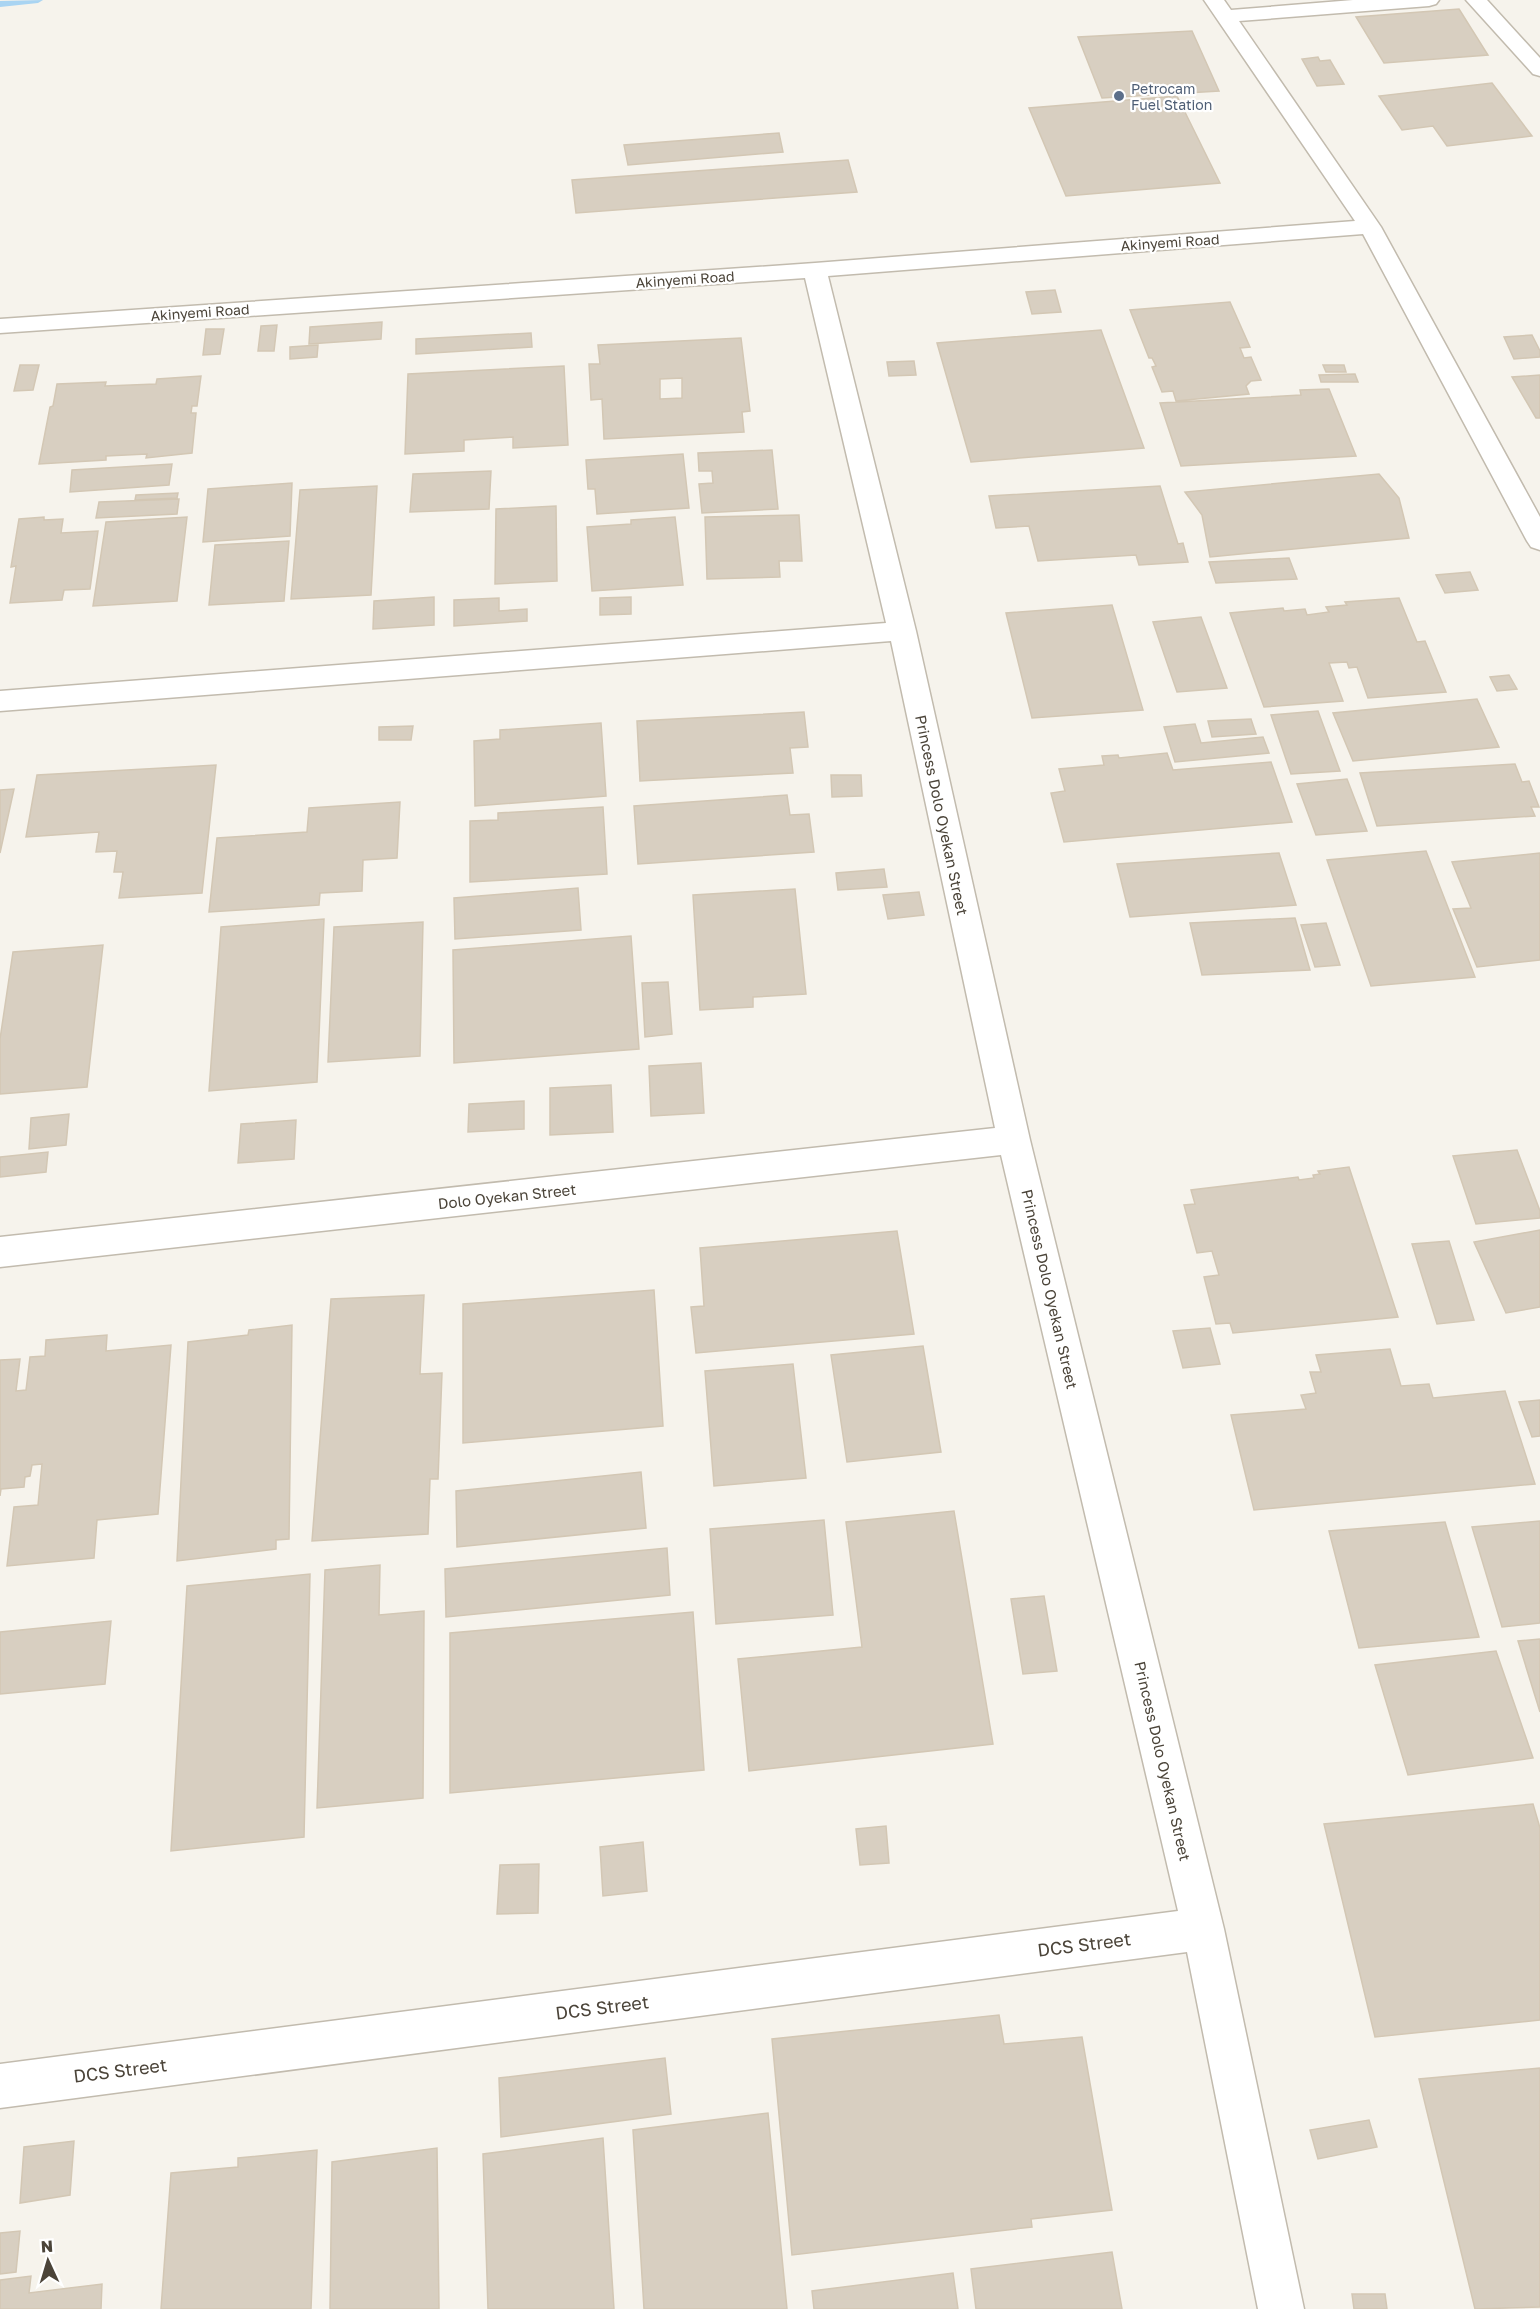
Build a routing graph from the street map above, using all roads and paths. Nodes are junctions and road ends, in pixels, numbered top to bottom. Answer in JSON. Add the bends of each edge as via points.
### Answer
{"nodes":[{"id":1,"x":1429,"y":0,"type":"edge"},
{"id":2,"x":1476,"y":0,"type":"edge"},
{"id":3,"x":1221,"y":8,"type":"edge"},
{"id":4,"x":1540,"y":70,"type":"edge"},
{"id":5,"x":1370,"y":227,"type":"junction"},
{"id":6,"x":815,"y":270,"type":"junction"},
{"id":7,"x":0,"y":326,"type":"edge"},
{"id":8,"x":1540,"y":541,"type":"edge"},
{"id":9,"x":902,"y":631,"type":"junction"},
{"id":10,"x":0,"y":701,"type":"edge"},
{"id":11,"x":1014,"y":1140,"type":"junction"},
{"id":12,"x":0,"y":1252,"type":"edge"},
{"id":13,"x":1203,"y":1929,"type":"junction"},
{"id":14,"x":0,"y":2086,"type":"edge"},
{"id":15,"x":1281,"y":2309,"type":"edge"}],
"edges":[{"from":1,"to":3,"type":"street"},
{"from":2,"to":4,"type":"street"},
{"from":3,"to":5,"type":"street"},
{"from":5,"to":6,"type":"street","name":"Akinyemi Road"},
{"from":5,"to":8,"type":"street"},
{"from":6,"to":7,"type":"street","name":"Akinyemi Road"},
{"from":6,"to":9,"type":"street","name":"Princess Dolo Oyekan Street"},
{"from":9,"to":10,"type":"street"},
{"from":9,"to":11,"type":"street","name":"Princess Dolo Oyekan Street"},
{"from":11,"to":12,"type":"street","name":"Dolo Oyekan Street"},
{"from":11,"to":13,"type":"street","name":"Princess Dolo Oyekan Street"},
{"from":13,"to":14,"type":"street","name":"DCS Street"},
{"from":13,"to":15,"type":"street","name":"Princess Dolo Oyekan Street"}]}
